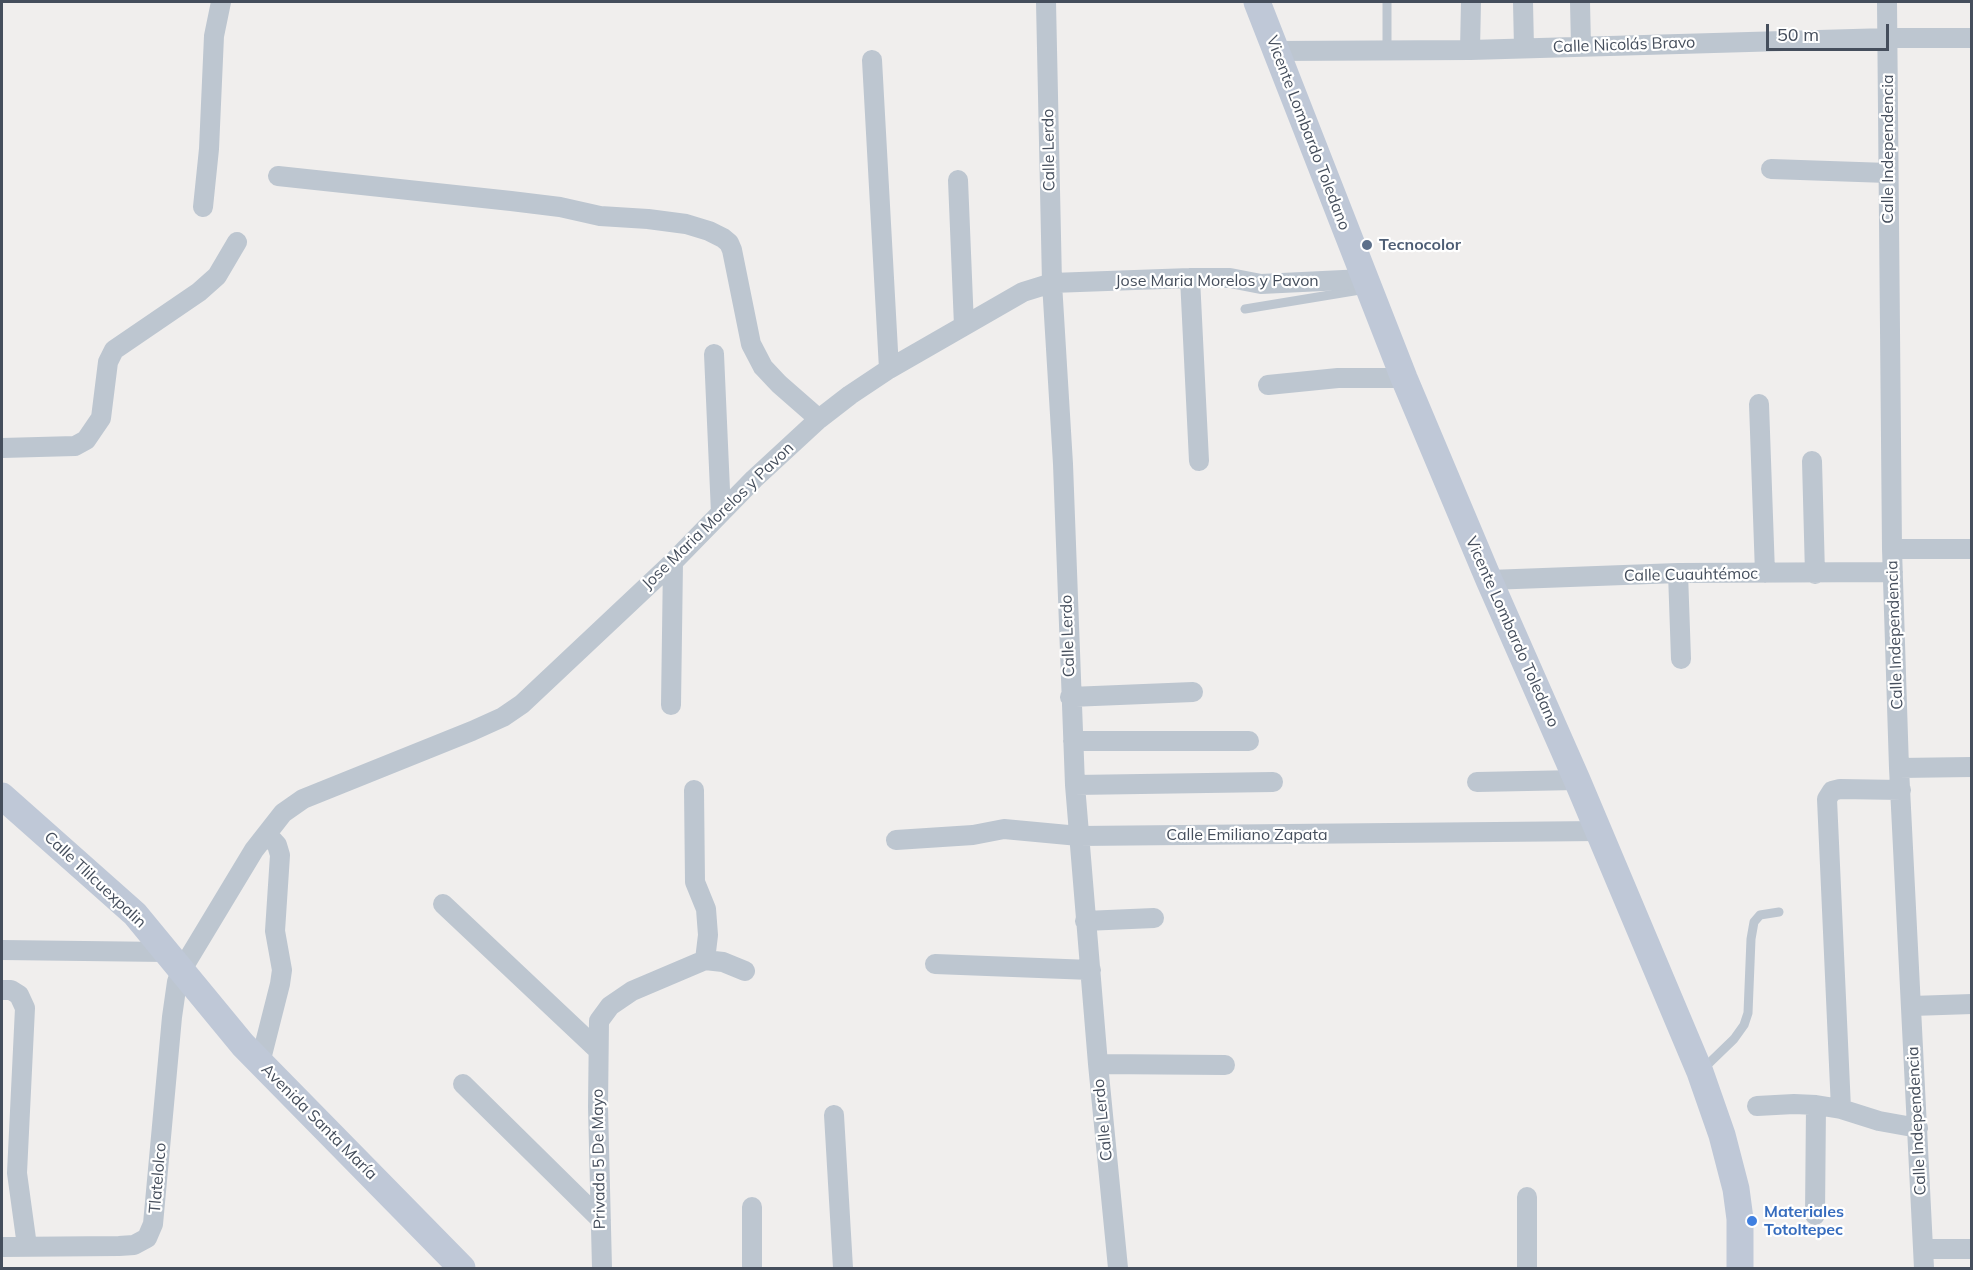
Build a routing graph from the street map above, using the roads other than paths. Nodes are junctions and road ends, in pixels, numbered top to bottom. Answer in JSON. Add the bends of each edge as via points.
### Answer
{"nodes":[{"id":1,"x":221,"y":2,"type":"edge"},
{"id":2,"x":1046,"y":2,"type":"edge"},
{"id":3,"x":1257,"y":2,"type":"edge"},
{"id":4,"x":1387,"y":2,"type":"edge"},
{"id":5,"x":1471,"y":2,"type":"edge"},
{"id":6,"x":1523,"y":2,"type":"edge"},
{"id":7,"x":1580,"y":2,"type":"edge"},
{"id":8,"x":1887,"y":2,"type":"edge"},
{"id":9,"x":1888,"y":38,"type":"junction"},
{"id":10,"x":1971,"y":38,"type":"edge"},
{"id":11,"x":1581,"y":46,"type":"junction"},
{"id":12,"x":1524,"y":48,"type":"junction"},
{"id":13,"x":1387,"y":50,"type":"junction"},
{"id":14,"x":1470,"y":50,"type":"junction"},
{"id":15,"x":1277,"y":51,"type":"junction"},
{"id":16,"x":872,"y":60,"type":"dead end"},
{"id":17,"x":1771,"y":169,"type":"dead end"},
{"id":18,"x":1888,"y":173,"type":"junction"},
{"id":19,"x":278,"y":176,"type":"dead end"},
{"id":20,"x":958,"y":180,"type":"dead end"},
{"id":21,"x":203,"y":207,"type":"dead end"},
{"id":22,"x":237,"y":242,"type":"dead end"},
{"id":23,"x":1190,"y":278,"type":"junction"},
{"id":24,"x":1052,"y":283,"type":"junction"},
{"id":25,"x":1366,"y":284,"type":"junction"},
{"id":26,"x":1245,"y":309,"type":"dead end"},
{"id":27,"x":964,"y":326,"type":"junction"},
{"id":28,"x":714,"y":354,"type":"dead end"},
{"id":29,"x":889,"y":369,"type":"junction"},
{"id":30,"x":1404,"y":378,"type":"junction"},
{"id":31,"x":1268,"y":385,"type":"dead end"},
{"id":32,"x":1759,"y":404,"type":"dead end"},
{"id":33,"x":819,"y":419,"type":"junction"},
{"id":34,"x":2,"y":448,"type":"edge"},
{"id":35,"x":1199,"y":461,"type":"dead end"},
{"id":36,"x":1812,"y":461,"type":"dead end"},
{"id":37,"x":721,"y":513,"type":"junction"},
{"id":38,"x":1892,"y":549,"type":"junction"},
{"id":39,"x":1971,"y":549,"type":"edge"},
{"id":40,"x":673,"y":562,"type":"junction"},
{"id":41,"x":1893,"y":572,"type":"junction"},
{"id":42,"x":1678,"y":573,"type":"junction"},
{"id":43,"x":1765,"y":573,"type":"junction"},
{"id":44,"x":1815,"y":574,"type":"junction"},
{"id":45,"x":1489,"y":580,"type":"junction"},
{"id":46,"x":1682,"y":659,"type":"dead end"},
{"id":47,"x":1193,"y":692,"type":"dead end"},
{"id":48,"x":1070,"y":697,"type":"junction"},
{"id":49,"x":671,"y":705,"type":"dead end"},
{"id":50,"x":1073,"y":741,"type":"junction"},
{"id":51,"x":1249,"y":741,"type":"dead end"},
{"id":52,"x":1971,"y":767,"type":"edge"},
{"id":53,"x":1899,"y":768,"type":"junction"},
{"id":54,"x":1577,"y":780,"type":"junction"},
{"id":55,"x":1273,"y":782,"type":"dead end"},
{"id":56,"x":1477,"y":782,"type":"dead end"},
{"id":57,"x":1075,"y":786,"type":"junction"},
{"id":58,"x":694,"y":790,"type":"dead end"},
{"id":59,"x":1901,"y":790,"type":"junction"},
{"id":60,"x":2,"y":796,"type":"edge"},
{"id":61,"x":1599,"y":831,"type":"junction"},
{"id":62,"x":267,"y":834,"type":"junction"},
{"id":63,"x":1079,"y":836,"type":"junction"},
{"id":64,"x":896,"y":840,"type":"dead end"},
{"id":65,"x":443,"y":904,"type":"dead end"},
{"id":66,"x":1779,"y":912,"type":"dead end"},
{"id":67,"x":1154,"y":918,"type":"dead end"},
{"id":68,"x":1085,"y":921,"type":"junction"},
{"id":69,"x":2,"y":950,"type":"edge"},
{"id":70,"x":705,"y":960,"type":"junction"},
{"id":71,"x":174,"y":961,"type":"junction"},
{"id":72,"x":935,"y":964,"type":"dead end"},
{"id":73,"x":1091,"y":970,"type":"junction"},
{"id":74,"x":745,"y":971,"type":"dead end"},
{"id":75,"x":2,"y":990,"type":"edge"},
{"id":76,"x":1971,"y":1004,"type":"edge"},
{"id":77,"x":1912,"y":1006,"type":"junction"},
{"id":78,"x":598,"y":1050,"type":"junction"},
{"id":79,"x":260,"y":1063,"type":"junction"},
{"id":80,"x":1098,"y":1064,"type":"junction"},
{"id":81,"x":1225,"y":1065,"type":"dead end"},
{"id":82,"x":1700,"y":1072,"type":"junction"},
{"id":83,"x":463,"y":1084,"type":"dead end"},
{"id":84,"x":1816,"y":1105,"type":"junction"},
{"id":85,"x":1757,"y":1106,"type":"dead end"},
{"id":86,"x":1841,"y":1109,"type":"junction"},
{"id":87,"x":834,"y":1115,"type":"dead end"},
{"id":88,"x":1918,"y":1128,"type":"junction"},
{"id":89,"x":1527,"y":1197,"type":"dead end"},
{"id":90,"x":752,"y":1207,"type":"dead end"},
{"id":91,"x":1815,"y":1215,"type":"dead end"},
{"id":92,"x":601,"y":1220,"type":"junction"},
{"id":93,"x":27,"y":1246,"type":"junction"},
{"id":94,"x":2,"y":1247,"type":"edge"},
{"id":95,"x":1971,"y":1249,"type":"edge"},
{"id":96,"x":1924,"y":1259,"type":"edge"},
{"id":97,"x":462,"y":1269,"type":"edge"},
{"id":98,"x":602,"y":1269,"type":"edge"},
{"id":99,"x":752,"y":1269,"type":"edge"},
{"id":100,"x":843,"y":1269,"type":"edge"},
{"id":101,"x":1118,"y":1269,"type":"edge"},
{"id":102,"x":1527,"y":1269,"type":"edge"},
{"id":103,"x":1740,"y":1269,"type":"edge"}],
"edges":[{"from":1,"to":21,"type":"street","via":[[213,47]]},
{"from":2,"to":24,"type":"street","name":"Calle Lerdo"},
{"from":3,"to":15,"type":"main road","name":"Vicente Lombardo Toledano"},
{"from":4,"to":13,"type":"lane"},
{"from":5,"to":14,"type":"street"},
{"from":6,"to":12,"type":"street"},
{"from":7,"to":11,"type":"street"},
{"from":8,"to":9,"type":"street","name":"Calle Independencia"},
{"from":9,"to":10,"type":"street","name":"Calle Nicolás Bravo"},
{"from":9,"to":11,"type":"street","name":"Calle Nicolás Bravo"},
{"from":9,"to":18,"type":"street","name":"Calle Independencia"},
{"from":11,"to":12,"type":"street","name":"Calle Nicolás Bravo"},
{"from":12,"to":14,"type":"street","name":"Calle Nicolás Bravo"},
{"from":13,"to":14,"type":"street","name":"Calle Nicolás Bravo"},
{"from":13,"to":15,"type":"street","name":"Calle Nicolás Bravo"},
{"from":15,"to":25,"type":"main road","name":"Vicente Lombardo Toledano"},
{"from":16,"to":29,"type":"street"},
{"from":17,"to":18,"type":"street"},
{"from":18,"to":38,"type":"street","name":"Calle Independencia"},
{"from":19,"to":33,"type":"street","via":[[560,207],[709,231],[723,238],[732,250],[750,344],[763,367]]},
{"from":20,"to":27,"type":"street"},
{"from":22,"to":34,"type":"street","via":[[217,276],[199,292],[114,350],[108,362],[101,418],[86,440],[75,446]]},
{"from":23,"to":24,"type":"street","name":"Jose Maria Morelos y Pavon"},
{"from":23,"to":25,"type":"street","name":"Jose Maria Morelos y Pavon","via":[[1230,278],[1261,284]]},
{"from":23,"to":35,"type":"street"},
{"from":24,"to":27,"type":"street","name":"Jose Maria Morelos y Pavon","via":[[1023,292]]},
{"from":24,"to":48,"type":"street","name":"Calle Lerdo","via":[[1063,464]]},
{"from":25,"to":26,"type":"lane"},
{"from":25,"to":30,"type":"main road","name":"Vicente Lombardo Toledano"},
{"from":27,"to":29,"type":"street","name":"Jose Maria Morelos y Pavon"},
{"from":28,"to":37,"type":"street"},
{"from":29,"to":33,"type":"street","name":"Jose Maria Morelos y Pavon"},
{"from":30,"to":31,"type":"street","via":[[1338,378]]},
{"from":30,"to":45,"type":"main road","name":"Vicente Lombardo Toledano"},
{"from":32,"to":43,"type":"street"},
{"from":33,"to":37,"type":"street","name":"Jose Maria Morelos y Pavon"},
{"from":36,"to":44,"type":"street"},
{"from":37,"to":40,"type":"street","name":"Jose Maria Morelos y Pavon"},
{"from":38,"to":39,"type":"street"},
{"from":38,"to":41,"type":"street","name":"Calle Independencia"},
{"from":40,"to":49,"type":"street"},
{"from":40,"to":62,"type":"street","name":"Jose Maria Morelos y Pavon","via":[[522,704],[503,717],[303,800],[283,813]]},
{"from":41,"to":44,"type":"street","name":"Calle Cuauhtémoc"},
{"from":41,"to":53,"type":"street","name":"Calle Independencia"},
{"from":42,"to":43,"type":"street","name":"Calle Cuauhtémoc"},
{"from":42,"to":45,"type":"street","name":"Calle Cuauhtémoc"},
{"from":42,"to":46,"type":"street"},
{"from":43,"to":44,"type":"street","name":"Calle Cuauhtémoc"},
{"from":45,"to":54,"type":"main road","name":"Vicente Lombardo Toledano"},
{"from":47,"to":48,"type":"street"},
{"from":48,"to":50,"type":"street","name":"Calle Lerdo"},
{"from":50,"to":51,"type":"street"},
{"from":50,"to":57,"type":"street","name":"Calle Lerdo"},
{"from":52,"to":53,"type":"street"},
{"from":53,"to":59,"type":"street","name":"Calle Independencia"},
{"from":54,"to":56,"type":"street"},
{"from":54,"to":61,"type":"main road","name":"Vicente Lombardo Toledano"},
{"from":55,"to":57,"type":"street"},
{"from":57,"to":63,"type":"street","name":"Calle Lerdo"},
{"from":58,"to":70,"type":"street","via":[[695,882],[706,909]]},
{"from":59,"to":77,"type":"street","name":"Calle Independencia"},
{"from":59,"to":86,"type":"street","via":[[1840,789],[1827,799]]},
{"from":60,"to":71,"type":"main road","name":"Calle Tlilcuexpalin","via":[[135,914]]},
{"from":61,"to":63,"type":"street","name":"Calle Emiliano Zapata"},
{"from":61,"to":82,"type":"main road","name":"Vicente Lombardo Toledano"},
{"from":62,"to":71,"type":"street","name":"Jose Maria Morelos y Pavon"},
{"from":62,"to":79,"type":"street","via":[[280,855],[275,931],[282,970]]},
{"from":63,"to":64,"type":"street","name":"Calle Emiliano Zapata","via":[[1004,829]]},
{"from":63,"to":68,"type":"street","name":"Calle Lerdo"},
{"from":65,"to":78,"type":"street"},
{"from":66,"to":82,"type":"lane","via":[[1760,915],[1754,922],[1744,1025]]},
{"from":67,"to":68,"type":"street"},
{"from":68,"to":73,"type":"street","name":"Calle Lerdo"},
{"from":69,"to":71,"type":"street"},
{"from":70,"to":74,"type":"street"},
{"from":70,"to":78,"type":"street","name":"Privada 5 De Mayo","via":[[632,991],[610,1006],[599,1021]]},
{"from":71,"to":79,"type":"main road","name":"Avenida Santa María"},
{"from":71,"to":93,"type":"street","name":"Tlatelolco","via":[[177,982],[153,1224],[147,1238],[134,1245]]},
{"from":72,"to":73,"type":"street"},
{"from":73,"to":80,"type":"street","name":"Calle Lerdo"},
{"from":75,"to":93,"type":"street","via":[[19,995],[25,1008],[17,1173]]},
{"from":76,"to":77,"type":"street"},
{"from":77,"to":88,"type":"street","name":"Calle Independencia"},
{"from":78,"to":92,"type":"street","name":"Privada 5 De Mayo"},
{"from":79,"to":97,"type":"main road","name":"Avenida Santa María"},
{"from":80,"to":81,"type":"street"},
{"from":80,"to":101,"type":"street","name":"Calle Lerdo"},
{"from":82,"to":103,"type":"main road","name":"Vicente Lombardo Toledano","via":[[1736,1189]]},
{"from":83,"to":92,"type":"street"},
{"from":84,"to":85,"type":"street"},
{"from":84,"to":86,"type":"street"},
{"from":84,"to":91,"type":"street"},
{"from":86,"to":88,"type":"street"},
{"from":87,"to":100,"type":"street"},
{"from":88,"to":96,"type":"street","name":"Calle Independencia"},
{"from":89,"to":102,"type":"street"},
{"from":90,"to":99,"type":"street"},
{"from":92,"to":98,"type":"street","name":"Privada 5 De Mayo"},
{"from":93,"to":94,"type":"street","name":"Tlatelolco"},
{"from":95,"to":96,"type":"street"}]}
